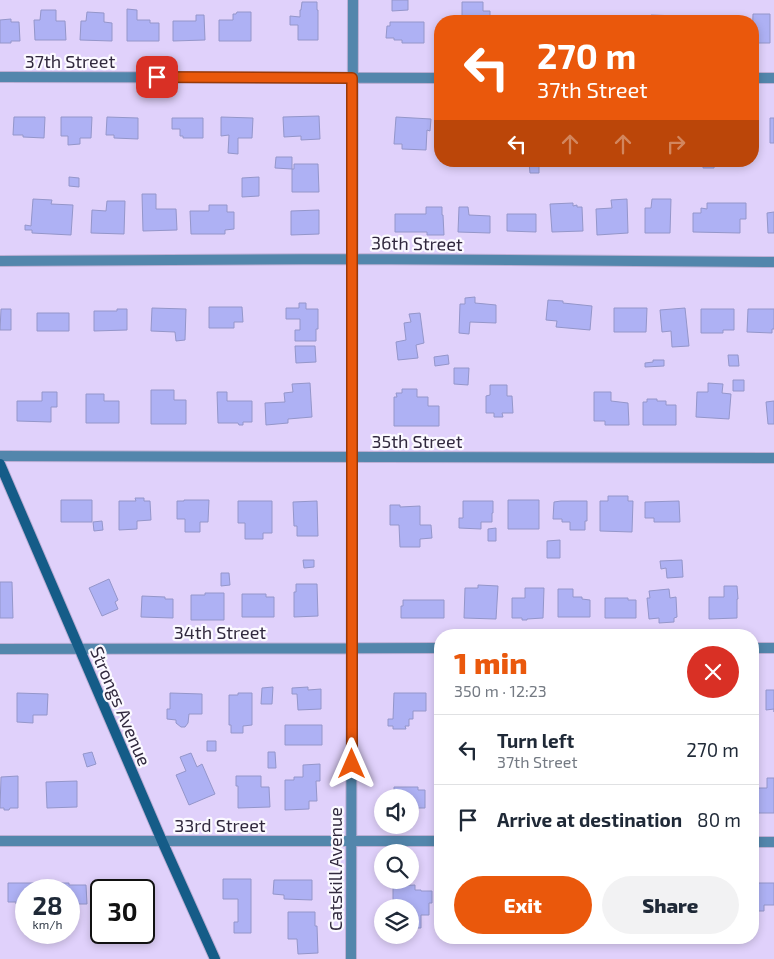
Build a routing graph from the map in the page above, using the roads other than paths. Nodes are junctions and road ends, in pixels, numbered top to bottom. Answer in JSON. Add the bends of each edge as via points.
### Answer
{"nodes":[{"id":1,"x":353,"y":0,"type":"edge"},
{"id":2,"x":0,"y":77,"type":"edge"},
{"id":3,"x":352,"y":78,"type":"junction"},
{"id":4,"x":434,"y":78,"type":"edge"},
{"id":5,"x":759,"y":78,"type":"edge"},
{"id":6,"x":774,"y":78,"type":"edge"},
{"id":7,"x":352,"y":259,"type":"junction"},
{"id":8,"x":0,"y":261,"type":"edge"},
{"id":9,"x":774,"y":262,"type":"edge"},
{"id":10,"x":0,"y":456,"type":"edge"},
{"id":11,"x":352,"y":457,"type":"junction"},
{"id":12,"x":774,"y":458,"type":"edge"},
{"id":13,"x":0,"y":464,"type":"edge"},
{"id":14,"x":352,"y":648,"type":"junction"},
{"id":15,"x":434,"y":648,"type":"edge"},
{"id":16,"x":759,"y":648,"type":"edge"},
{"id":17,"x":774,"y":648,"type":"edge"},
{"id":18,"x":0,"y":649,"type":"edge"},
{"id":19,"x":79,"y":649,"type":"junction"},
{"id":20,"x":0,"y":841,"type":"edge"},
{"id":21,"x":162,"y":841,"type":"junction"},
{"id":22,"x":352,"y":841,"type":"junction"},
{"id":23,"x":434,"y":841,"type":"edge"},
{"id":24,"x":759,"y":842,"type":"edge"},
{"id":25,"x":774,"y":842,"type":"edge"},
{"id":26,"x":215,"y":959,"type":"edge"},
{"id":27,"x":351,"y":959,"type":"edge"}],
"edges":[{"from":1,"to":3,"type":"street","name":"Catskill Avenue"},
{"from":2,"to":3,"type":"street","name":"37th Street"},
{"from":3,"to":4,"type":"street","name":"37th Street"},
{"from":3,"to":7,"type":"street","name":"Catskill Avenue"},
{"from":5,"to":6,"type":"street"},
{"from":7,"to":8,"type":"street","name":"36th Street"},
{"from":7,"to":9,"type":"street","name":"36th Street"},
{"from":7,"to":11,"type":"street","name":"Catskill Avenue"},
{"from":10,"to":11,"type":"street","name":"35th Street"},
{"from":11,"to":12,"type":"street","name":"35th Street"},
{"from":11,"to":14,"type":"street","name":"Catskill Avenue"},
{"from":13,"to":19,"type":"street","name":"Strongs Avenue"},
{"from":14,"to":15,"type":"street","name":"34th Street"},
{"from":14,"to":19,"type":"street","name":"34th Street"},
{"from":14,"to":22,"type":"street","name":"Catskill Avenue"},
{"from":16,"to":17,"type":"street"},
{"from":18,"to":19,"type":"street","name":"34th Street"},
{"from":19,"to":21,"type":"street","name":"Strongs Avenue"},
{"from":20,"to":21,"type":"street","name":"33rd Street"},
{"from":21,"to":22,"type":"street","name":"33rd Street"},
{"from":21,"to":26,"type":"street","name":"Strongs Avenue"},
{"from":22,"to":23,"type":"street","name":"33rd Street"},
{"from":22,"to":27,"type":"street","name":"Catskill Avenue"},
{"from":24,"to":25,"type":"street"}]}
